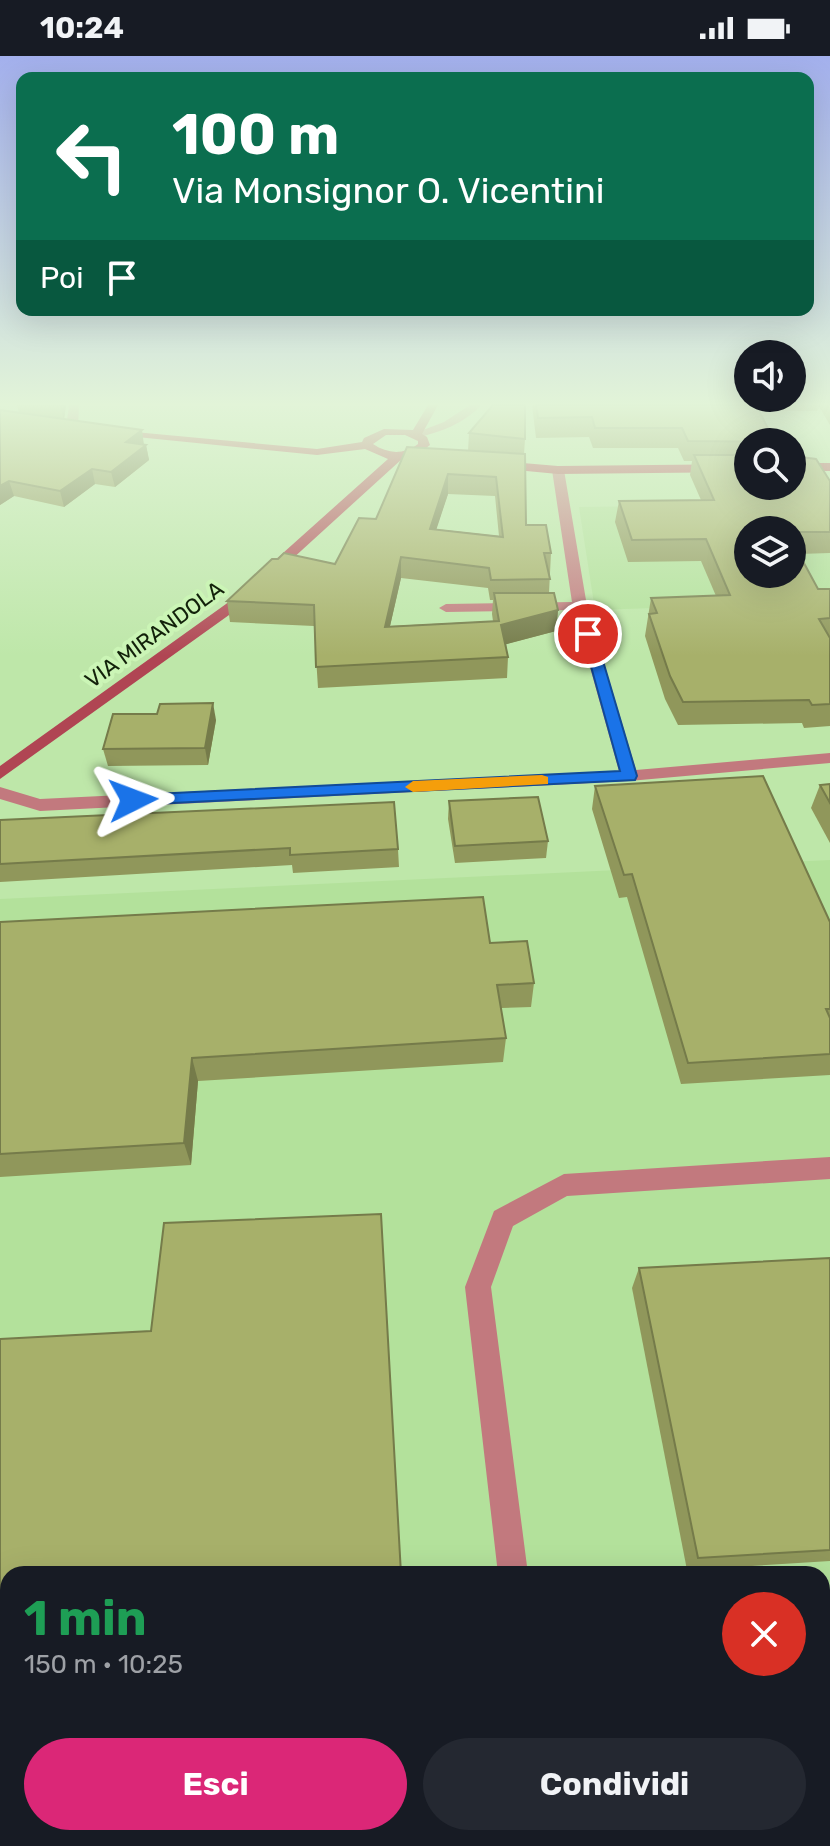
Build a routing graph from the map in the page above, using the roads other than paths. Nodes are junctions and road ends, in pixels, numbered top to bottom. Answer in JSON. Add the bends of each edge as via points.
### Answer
{"nodes":[{"id":1,"x":366,"y":489,"type":"edge"},
{"id":2,"x":561,"y":489,"type":"edge"},
{"id":3,"x":580,"y":606,"type":"junction"},
{"id":4,"x":446,"y":608,"type":"dead end"},
{"id":5,"x":830,"y":758,"type":"edge"},
{"id":6,"x":0,"y":774,"type":"edge"},
{"id":7,"x":629,"y":776,"type":"junction"},
{"id":8,"x":0,"y":793,"type":"edge"},
{"id":9,"x":830,"y":1168,"type":"edge"},
{"id":10,"x":512,"y":1566,"type":"edge"}],
"edges":[{"from":1,"to":6,"type":"street","name":"VIA MIRANDOLA","via":[[231,607]]},
{"from":2,"to":3,"type":"street"},
{"from":3,"to":4,"type":"street"},
{"from":3,"to":7,"type":"street"},
{"from":5,"to":7,"type":"street"},
{"from":7,"to":8,"type":"street","via":[[40,805]]},
{"from":9,"to":10,"type":"street","via":[[564,1185],[503,1219],[478,1287]]}]}
